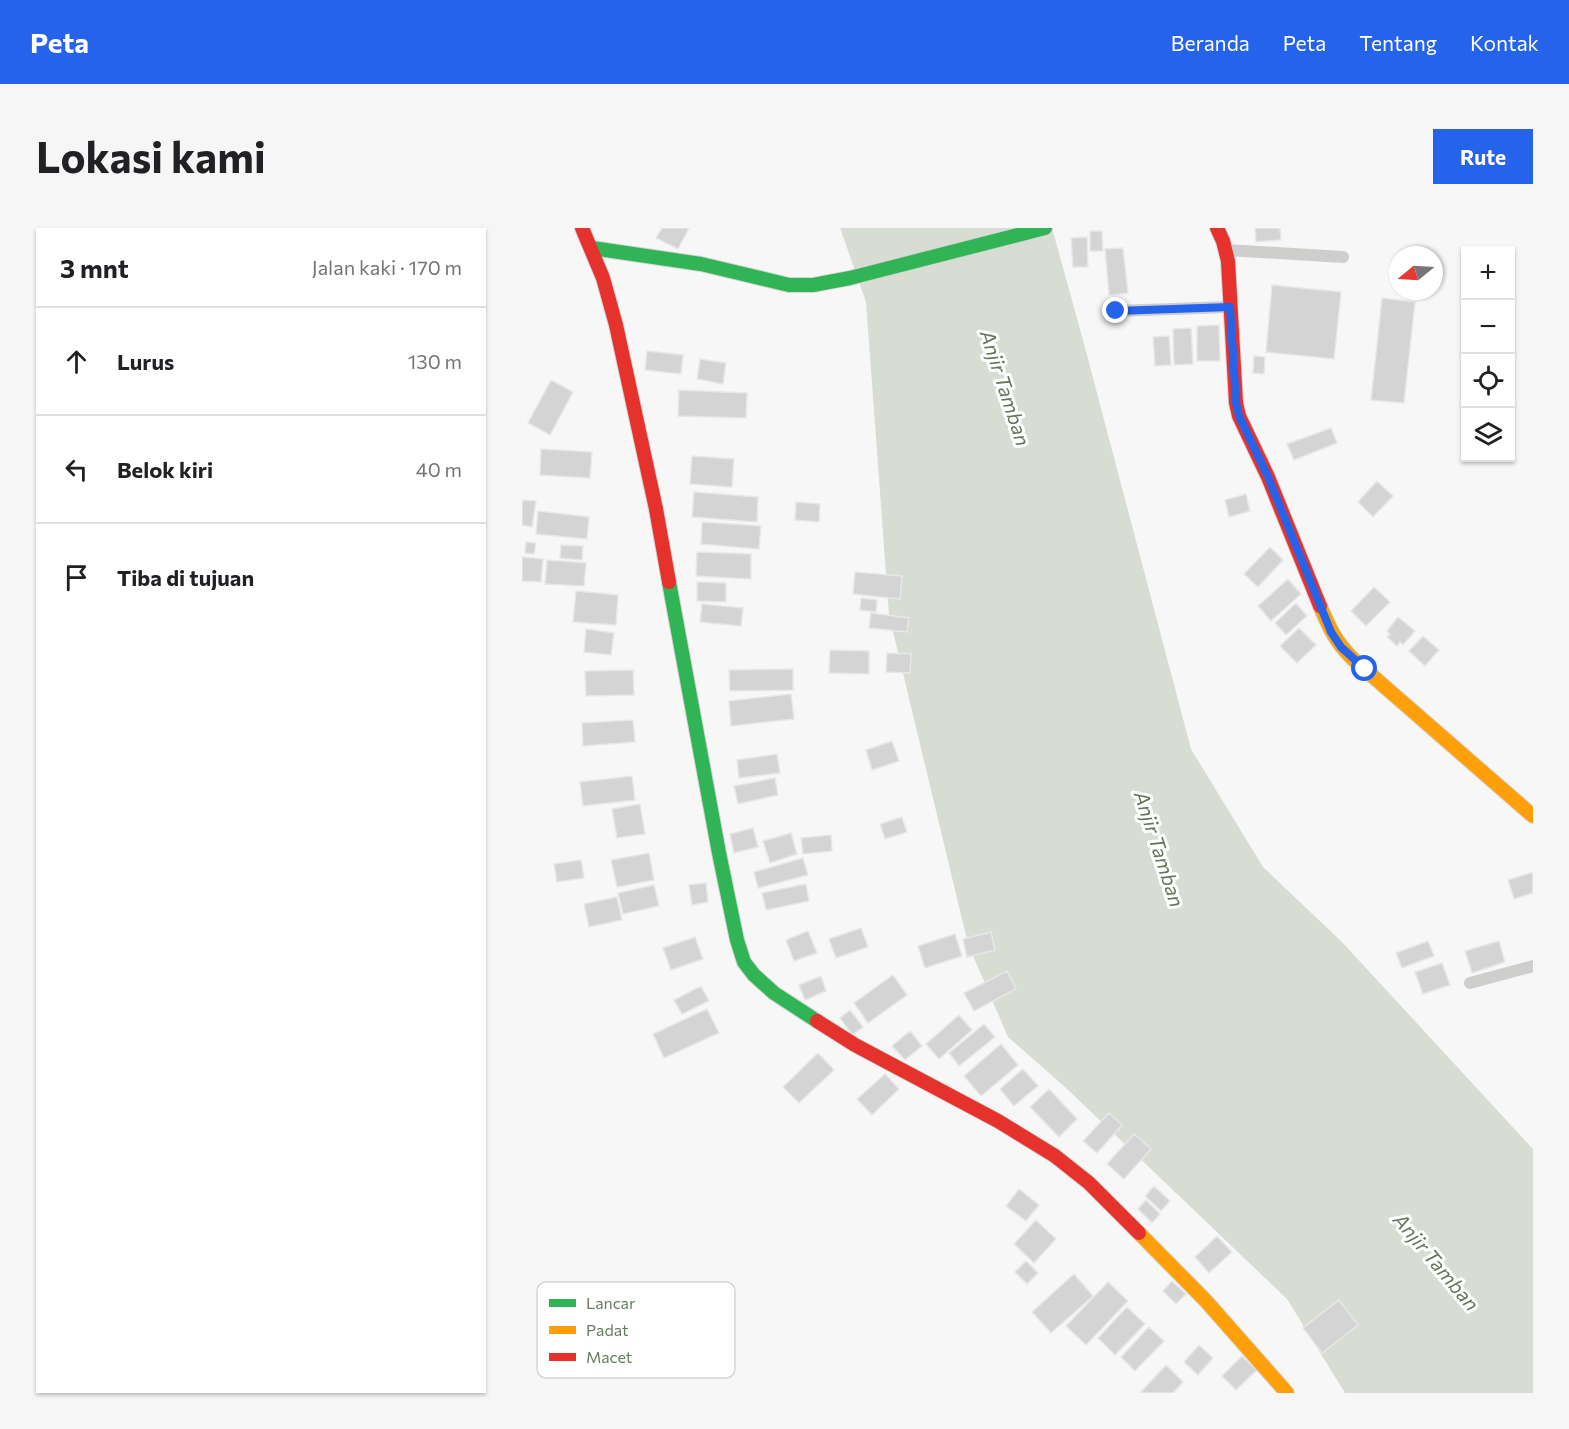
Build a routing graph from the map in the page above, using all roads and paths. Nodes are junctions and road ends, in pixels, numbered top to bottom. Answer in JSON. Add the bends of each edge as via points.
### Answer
{"nodes":[{"id":1,"x":582,"y":228,"type":"edge"},
{"id":2,"x":1045,"y":228,"type":"edge"},
{"id":3,"x":1216,"y":228,"type":"edge"},
{"id":4,"x":592,"y":248,"type":"junction"},
{"id":5,"x":1226,"y":250,"type":"junction"},
{"id":6,"x":1342,"y":257,"type":"dead end"},
{"id":7,"x":1230,"y":307,"type":"junction"},
{"id":8,"x":1116,"y":311,"type":"dead end"},
{"id":9,"x":1533,"y":816,"type":"edge"},
{"id":10,"x":1533,"y":966,"type":"edge"},
{"id":11,"x":1470,"y":983,"type":"dead end"},
{"id":12,"x":1287,"y":1393,"type":"edge"}],
"edges":[{"from":1,"to":4,"type":"street"},
{"from":2,"to":4,"type":"street","via":[[813,285],[789,285],[701,264]]},
{"from":3,"to":5,"type":"street"},
{"from":4,"to":12,"type":"street","via":[[616,325],[656,508],[719,853],[744,962],[774,993],[855,1045],[1055,1156],[1089,1183],[1206,1301]]},
{"from":5,"to":6,"type":"lane"},
{"from":5,"to":7,"type":"street"},
{"from":7,"to":8,"type":"lane"},
{"from":7,"to":9,"type":"street","via":[[1239,416],[1331,632],[1353,659]]},
{"from":10,"to":11,"type":"lane"}]}
